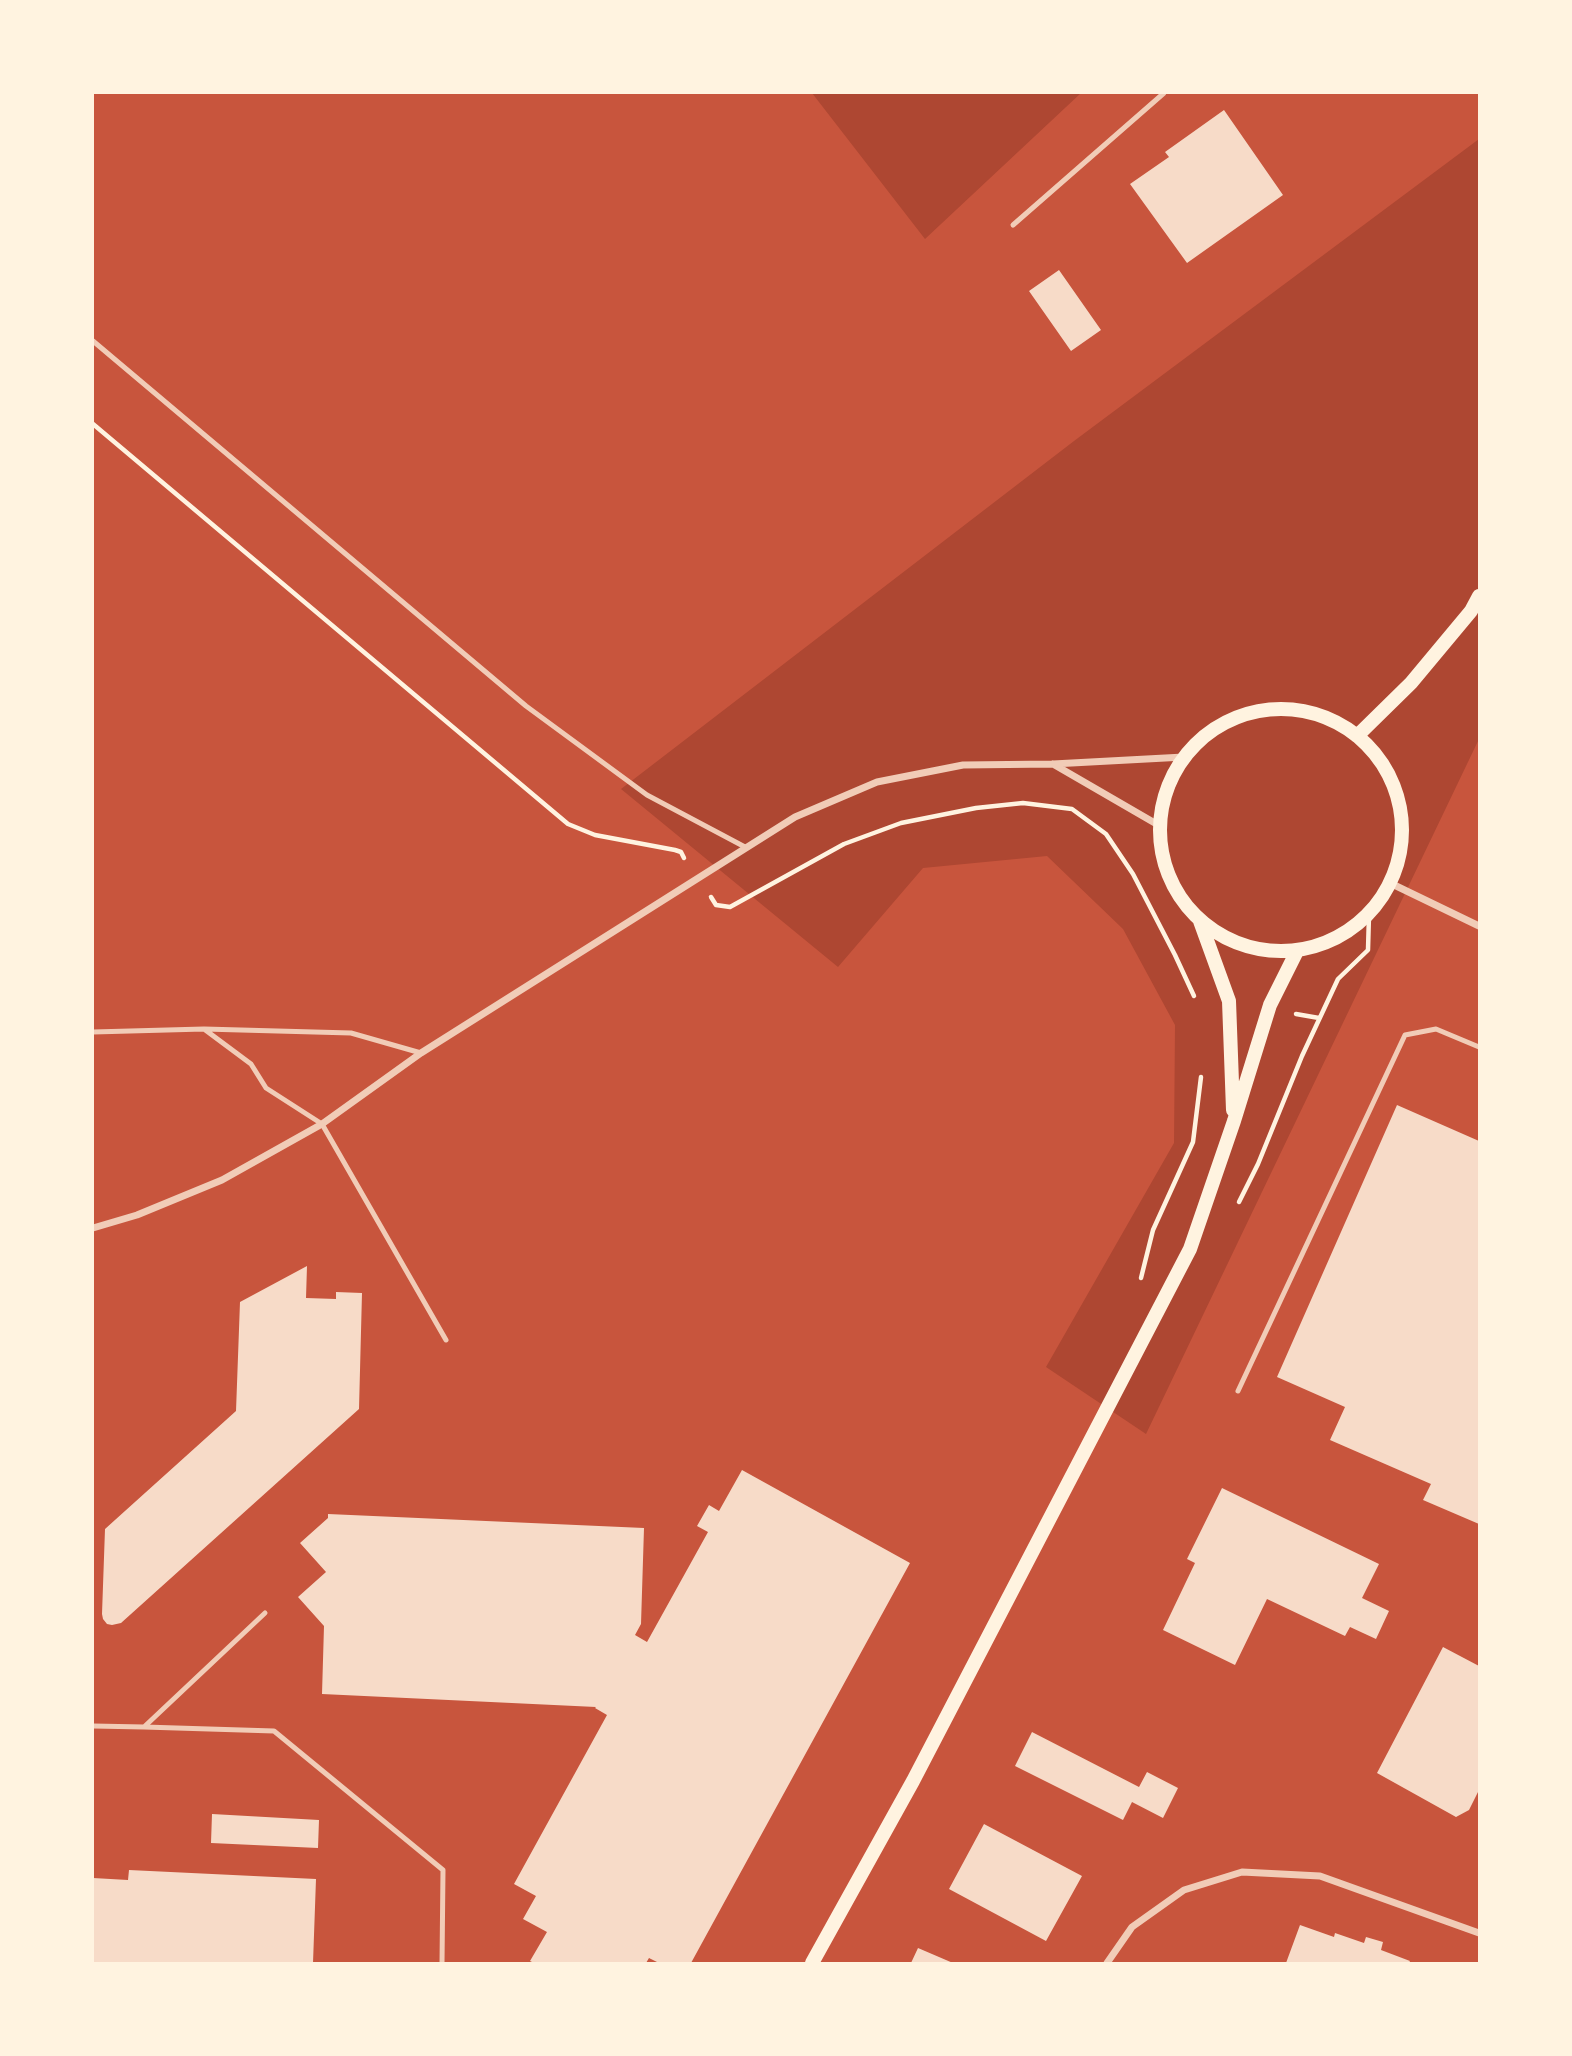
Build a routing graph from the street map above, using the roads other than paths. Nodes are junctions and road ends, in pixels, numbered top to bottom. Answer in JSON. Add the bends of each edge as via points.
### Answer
{"nodes":[{"id":1,"x":1164,"y":93,"type":"edge"},
{"id":2,"x":1013,"y":225,"type":"dead end"},
{"id":3,"x":93,"y":341,"type":"edge"},
{"id":4,"x":1479,"y":596,"type":"edge"},
{"id":5,"x":1357,"y":736,"type":"junction"},
{"id":6,"x":1184,"y":757,"type":"junction"},
{"id":7,"x":1053,"y":764,"type":"junction"},
{"id":8,"x":1160,"y":826,"type":"junction"},
{"id":9,"x":746,"y":847,"type":"junction"},
{"id":10,"x":1390,"y":883,"type":"junction"},
{"id":11,"x":1200,"y":921,"type":"junction"},
{"id":12,"x":1479,"y":926,"type":"edge"},
{"id":13,"x":1297,"y":951,"type":"junction"},
{"id":14,"x":204,"y":1029,"type":"junction"},
{"id":15,"x":93,"y":1031,"type":"edge"},
{"id":16,"x":1479,"y":1047,"type":"edge"},
{"id":17,"x":421,"y":1053,"type":"junction"},
{"id":18,"x":1234,"y":1121,"type":"junction"},
{"id":19,"x":322,"y":1124,"type":"junction"},
{"id":20,"x":93,"y":1228,"type":"edge"},
{"id":21,"x":446,"y":1340,"type":"dead end"},
{"id":22,"x":1238,"y":1391,"type":"dead end"},
{"id":23,"x":265,"y":1613,"type":"dead end"},
{"id":24,"x":93,"y":1726,"type":"edge"},
{"id":25,"x":144,"y":1727,"type":"junction"},
{"id":26,"x":1479,"y":1933,"type":"edge"},
{"id":27,"x":442,"y":1963,"type":"edge"},
{"id":28,"x":812,"y":1963,"type":"edge"},
{"id":29,"x":1107,"y":1963,"type":"edge"}],
"edges":[{"from":1,"to":2,"type":"lane"},
{"from":3,"to":9,"type":"lane","via":[[526,706],[647,795]]},
{"from":4,"to":5,"type":"main road","via":[[1411,684]]},
{"from":5,"to":6,"type":"main road","via":[[1323,716],[1286,709],[1247,713],[1212,730]]},
{"from":5,"to":10,"type":"main road","via":[[1384,766],[1400,804],[1402,844]]},
{"from":6,"to":7,"type":"street"},
{"from":6,"to":8,"type":"main road","via":[[1167,789]]},
{"from":7,"to":8,"type":"street"},
{"from":7,"to":9,"type":"street","via":[[963,765],[877,782],[795,817]]},
{"from":8,"to":11,"type":"main road","via":[[1169,878]]},
{"from":9,"to":17,"type":"street"},
{"from":10,"to":12,"type":"street"},
{"from":10,"to":13,"type":"main road","via":[[1369,915],[1336,939]]},
{"from":11,"to":13,"type":"main road","via":[[1245,947]]},
{"from":11,"to":18,"type":"main road","via":[[1229,1001]]},
{"from":13,"to":18,"type":"main road","via":[[1270,1005]]},
{"from":14,"to":15,"type":"lane"},
{"from":14,"to":17,"type":"lane","via":[[351,1033]]},
{"from":14,"to":19,"type":"lane","via":[[251,1063],[266,1088]]},
{"from":16,"to":22,"type":"lane","via":[[1436,1029],[1405,1035]]},
{"from":17,"to":19,"type":"street"},
{"from":18,"to":28,"type":"main road","via":[[1190,1249],[913,1781]]},
{"from":19,"to":20,"type":"street","via":[[222,1180]]},
{"from":19,"to":21,"type":"lane"},
{"from":23,"to":25,"type":"lane"},
{"from":24,"to":25,"type":"lane"},
{"from":25,"to":27,"type":"lane","via":[[274,1731],[443,1870]]},
{"from":26,"to":29,"type":"street","via":[[1320,1876],[1242,1872],[1184,1890],[1132,1927]]}]}
